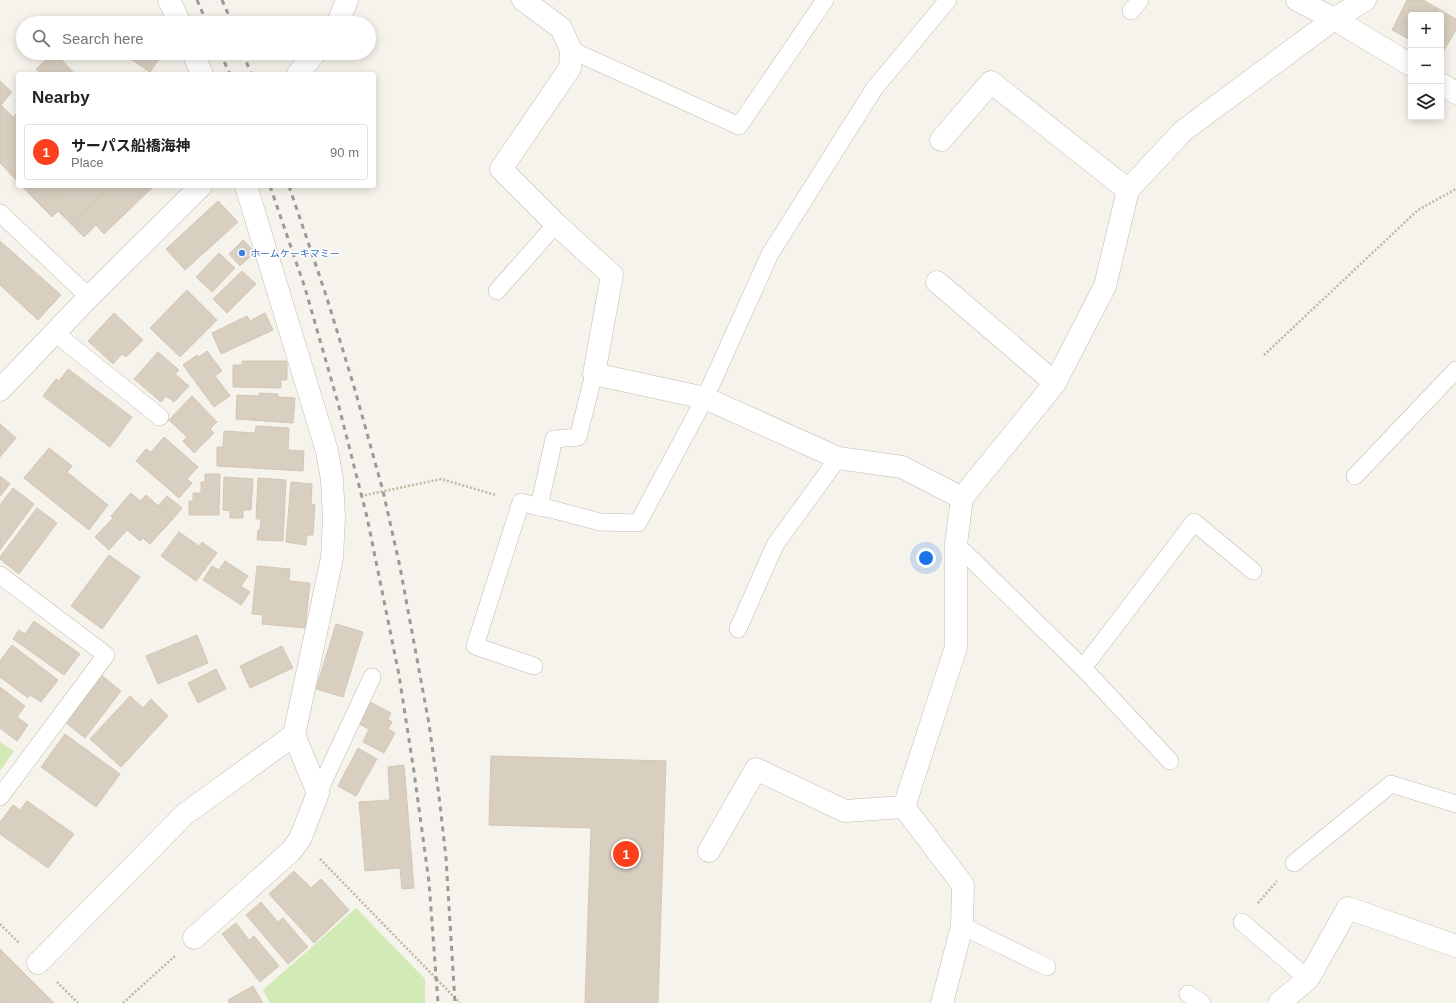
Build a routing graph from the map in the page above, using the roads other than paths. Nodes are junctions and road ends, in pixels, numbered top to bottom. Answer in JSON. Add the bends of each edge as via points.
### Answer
{"nodes":[{"id":1,"x":169,"y":0,"type":"edge"},
{"id":2,"x":347,"y":0,"type":"edge"},
{"id":3,"x":523,"y":0,"type":"edge"},
{"id":4,"x":825,"y":0,"type":"edge"},
{"id":5,"x":948,"y":0,"type":"edge"},
{"id":6,"x":1297,"y":0,"type":"edge"},
{"id":7,"x":1365,"y":0,"type":"edge"},
{"id":8,"x":177,"y":16,"type":"edge"},
{"id":9,"x":341,"y":16,"type":"edge"},
{"id":10,"x":1334,"y":18,"type":"junction"},
{"id":11,"x":571,"y":50,"type":"junction"},
{"id":12,"x":196,"y":60,"type":"edge"},
{"id":13,"x":309,"y":60,"type":"edge"},
{"id":14,"x":1408,"y":63,"type":"edge"},
{"id":15,"x":201,"y":72,"type":"edge"},
{"id":16,"x":300,"y":72,"type":"edge"},
{"id":17,"x":1444,"y":86,"type":"edge"},
{"id":18,"x":1456,"y":93,"type":"edge"},
{"id":19,"x":941,"y":140,"type":"dead end"},
{"id":20,"x":199,"y":188,"type":"edge"},
{"id":21,"x":247,"y":188,"type":"edge"},
{"id":22,"x":1128,"y":190,"type":"junction"},
{"id":23,"x":0,"y":213,"type":"edge"},
{"id":24,"x":556,"y":224,"type":"junction"},
{"id":25,"x":937,"y":282,"type":"dead end"},
{"id":26,"x":497,"y":291,"type":"dead end"},
{"id":27,"x":89,"y":298,"type":"junction"},
{"id":28,"x":55,"y":333,"type":"junction"},
{"id":29,"x":1456,"y":370,"type":"edge"},
{"id":30,"x":594,"y":374,"type":"junction"},
{"id":31,"x":1055,"y":383,"type":"junction"},
{"id":32,"x":0,"y":390,"type":"edge"},
{"id":33,"x":705,"y":398,"type":"junction"},
{"id":34,"x":160,"y":417,"type":"dead end"},
{"id":35,"x":838,"y":458,"type":"junction"},
{"id":36,"x":1355,"y":476,"type":"dead end"},
{"id":37,"x":962,"y":498,"type":"junction"},
{"id":38,"x":539,"y":507,"type":"junction"},
{"id":39,"x":956,"y":544,"type":"junction"},
{"id":40,"x":1252,"y":570,"type":"dead end"},
{"id":41,"x":0,"y":575,"type":"edge"},
{"id":42,"x":738,"y":629,"type":"dead end"},
{"id":43,"x":534,"y":666,"type":"dead end"},
{"id":44,"x":1083,"y":668,"type":"junction"},
{"id":45,"x":372,"y":677,"type":"dead end"},
{"id":46,"x":294,"y":735,"type":"junction"},
{"id":47,"x":1170,"y":761,"type":"dead end"},
{"id":48,"x":318,"y":793,"type":"junction"},
{"id":49,"x":0,"y":797,"type":"edge"},
{"id":50,"x":1456,"y":804,"type":"edge"},
{"id":51,"x":904,"y":808,"type":"junction"},
{"id":52,"x":709,"y":851,"type":"dead end"},
{"id":53,"x":1294,"y":863,"type":"road end"},
{"id":54,"x":1242,"y":922,"type":"road end"},
{"id":55,"x":962,"y":926,"type":"junction"},
{"id":56,"x":194,"y":938,"type":"road end"},
{"id":57,"x":1456,"y":946,"type":"edge"},
{"id":58,"x":38,"y":963,"type":"dead end"},
{"id":59,"x":1047,"y":967,"type":"dead end"},
{"id":60,"x":1308,"y":979,"type":"junction"},
{"id":61,"x":942,"y":1003,"type":"edge"},
{"id":62,"x":1279,"y":1003,"type":"edge"}],
"edges":[{"from":1,"to":8,"type":"street"},
{"from":2,"to":9,"type":"street"},
{"from":3,"to":11,"type":"street","via":[[561,28]]},
{"from":4,"to":11,"type":"lane","via":[[739,126]]},
{"from":5,"to":33,"type":"lane","via":[[874,89],[770,254]]},
{"from":6,"to":10,"type":"street"},
{"from":7,"to":10,"type":"street"},
{"from":10,"to":14,"type":"street"},
{"from":10,"to":22,"type":"street","via":[[1183,131]]},
{"from":11,"to":24,"type":"street","via":[[570,68],[501,169]]},
{"from":12,"to":15,"type":"street"},
{"from":13,"to":16,"type":"street"},
{"from":17,"to":18,"type":"street"},
{"from":19,"to":22,"type":"street","via":[[991,82]]},
{"from":20,"to":27,"type":"street"},
{"from":21,"to":46,"type":"street","via":[[327,451],[332,480],[332,558]]},
{"from":22,"to":31,"type":"street","via":[[1105,286]]},
{"from":23,"to":27,"type":"lane"},
{"from":24,"to":26,"type":"lane"},
{"from":24,"to":30,"type":"street","via":[[612,275]]},
{"from":25,"to":31,"type":"street"},
{"from":27,"to":28,"type":"street"},
{"from":28,"to":32,"type":"street"},
{"from":28,"to":34,"type":"lane"},
{"from":29,"to":36,"type":"lane"},
{"from":30,"to":33,"type":"street"},
{"from":30,"to":38,"type":"lane","via":[[578,438],[554,439]]},
{"from":31,"to":37,"type":"street"},
{"from":33,"to":35,"type":"street"},
{"from":33,"to":38,"type":"lane","via":[[638,523],[600,522]]},
{"from":35,"to":37,"type":"street","via":[[902,467]]},
{"from":35,"to":42,"type":"lane","via":[[775,545]]},
{"from":37,"to":39,"type":"street"},
{"from":38,"to":43,"type":"lane","via":[[521,502],[475,646]]},
{"from":39,"to":44,"type":"lane"},
{"from":39,"to":51,"type":"street","via":[[956,647]]},
{"from":40,"to":44,"type":"lane","via":[[1194,522]]},
{"from":41,"to":49,"type":"lane","via":[[106,655]]},
{"from":44,"to":47,"type":"lane"},
{"from":45,"to":48,"type":"lane"},
{"from":46,"to":48,"type":"street"},
{"from":46,"to":58,"type":"street","via":[[185,814]]},
{"from":48,"to":56,"type":"street","via":[[300,839],[291,851]]},
{"from":50,"to":53,"type":"lane","via":[[1391,784]]},
{"from":51,"to":52,"type":"street","via":[[845,811],[756,769]]},
{"from":51,"to":55,"type":"street","via":[[963,885]]},
{"from":54,"to":60,"type":"lane"},
{"from":55,"to":59,"type":"lane"},
{"from":55,"to":61,"type":"street"},
{"from":57,"to":60,"type":"street","via":[[1348,908]]},
{"from":60,"to":62,"type":"street"}]}
